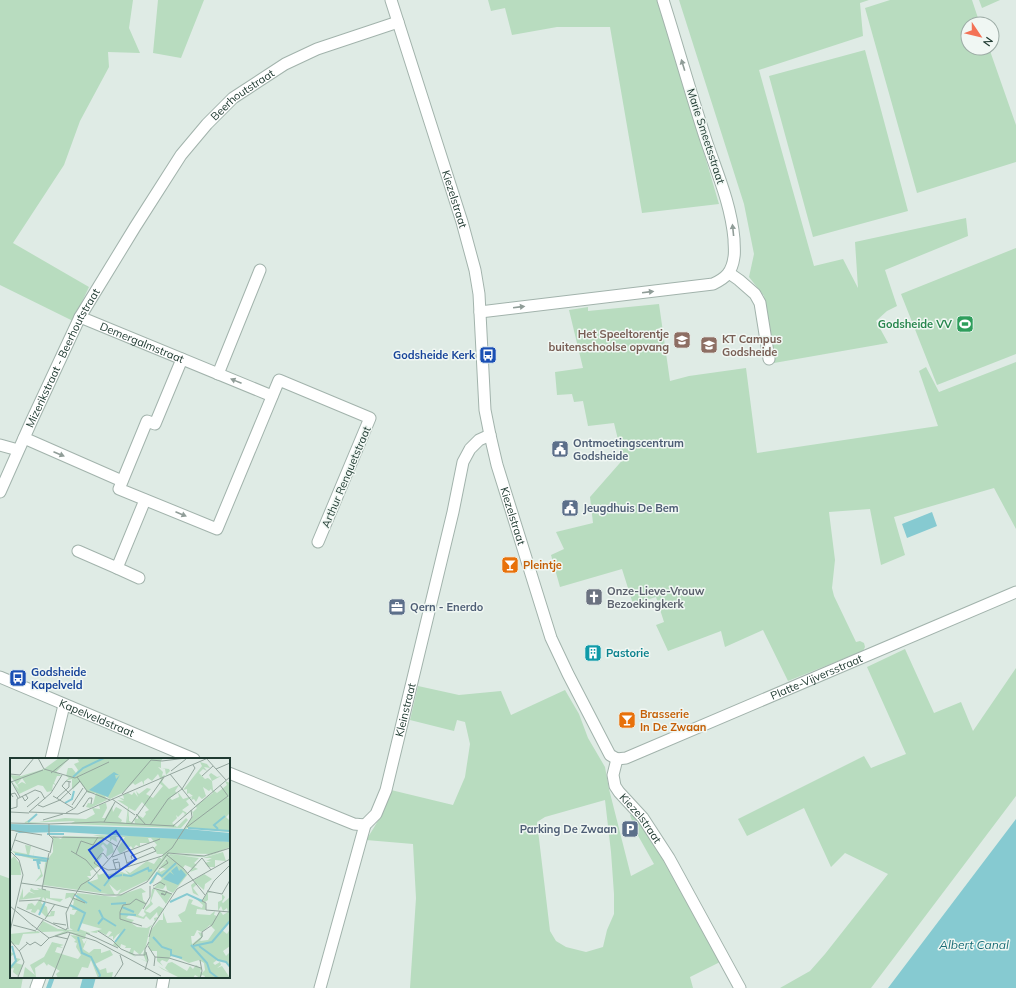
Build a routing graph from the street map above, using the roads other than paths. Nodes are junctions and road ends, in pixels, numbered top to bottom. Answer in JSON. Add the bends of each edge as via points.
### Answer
{"nodes":[{"id":1,"x":391,"y":0,"type":"edge"},
{"id":2,"x":663,"y":0,"type":"edge"},
{"id":3,"x":398,"y":22,"type":"junction"},
{"id":4,"x":135,"y":227,"type":"joint"},
{"id":5,"x":260,"y":270,"type":"dead end"},
{"id":6,"x":729,"y":273,"type":"junction"},
{"id":7,"x":480,"y":312,"type":"junction"},
{"id":8,"x":80,"y":317,"type":"junction"},
{"id":9,"x":182,"y":359,"type":"junction"},
{"id":10,"x":769,"y":359,"type":"dead end"},
{"id":11,"x":218,"y":374,"type":"junction"},
{"id":12,"x":272,"y":396,"type":"junction"},
{"id":13,"x":490,"y":435,"type":"junction"},
{"id":14,"x":24,"y":438,"type":"junction"},
{"id":15,"x":0,"y":445,"type":"edge"},
{"id":16,"x":18,"y":450,"type":"junction"},
{"id":17,"x":122,"y":481,"type":"junction"},
{"id":18,"x":0,"y":492,"type":"edge"},
{"id":19,"x":145,"y":500,"type":"junction"},
{"id":20,"x":318,"y":542,"type":"dead end"},
{"id":21,"x":78,"y":551,"type":"dead end"},
{"id":22,"x":117,"y":568,"type":"junction"},
{"id":23,"x":139,"y":578,"type":"dead end"},
{"id":24,"x":1016,"y":592,"type":"edge"},
{"id":25,"x":0,"y":677,"type":"edge"},
{"id":26,"x":64,"y":705,"type":"junction"},
{"id":27,"x":51,"y":758,"type":"edge"},
{"id":28,"x":192,"y":758,"type":"edge"},
{"id":29,"x":617,"y":759,"type":"junction"},
{"id":30,"x":230,"y":773,"type":"edge"},
{"id":31,"x":365,"y":825,"type":"junction"},
{"id":32,"x":40,"y":978,"type":"edge"},
{"id":33,"x":164,"y":978,"type":"edge"},
{"id":34,"x":36,"y":988,"type":"edge"},
{"id":35,"x":162,"y":988,"type":"edge"},
{"id":36,"x":320,"y":988,"type":"edge"},
{"id":37,"x":740,"y":988,"type":"edge"}],
"edges":[{"from":1,"to":3,"type":"street","name":"Kiezelstraat"},
{"from":6,"to":2,"type":"street","name":"Marie Smeetsstraat","one_way":true,"via":[[734,257],[730,210]]},
{"from":3,"to":4,"type":"street","name":"Beerhoutstraat","via":[[310,52],[285,64],[233,98],[181,155]]},
{"from":3,"to":7,"type":"street","name":"Kiezelstraat","via":[[462,222],[475,270]]},
{"from":4,"to":8,"type":"street","name":"Mizerikstraat - Beerhoutstraat"},
{"from":5,"to":11,"type":"street"},
{"from":7,"to":6,"type":"street","one_way":true,"via":[[713,284]]},
{"from":6,"to":10,"type":"street","via":[[755,294],[760,303]]},
{"from":7,"to":13,"type":"street","name":"Kiezelstraat","via":[[485,410]]},
{"from":8,"to":9,"type":"street","name":"Demergalmstraat"},
{"from":8,"to":14,"type":"street","name":"Mizerikstraat - Beerhoutstraat"},
{"from":9,"to":11,"type":"street"},
{"from":9,"to":17,"type":"street","name":"Demergalmstraat","via":[[155,424],[147,421]]},
{"from":12,"to":11,"type":"street","one_way":true},
{"from":19,"to":12,"type":"street","one_way":true,"via":[[217,529]]},
{"from":12,"to":20,"type":"street","name":"Arthur Renquetstraat","via":[[279,380],[370,418]]},
{"from":13,"to":29,"type":"street","name":"Kiezelstraat","via":[[551,638],[610,755]]},
{"from":13,"to":31,"type":"street","name":"Kleinstraat","via":[[479,440],[470,449],[463,462],[386,790],[376,814]]},
{"from":14,"to":16,"type":"street","name":"Mizerikstraat - Beerhoutstraat"},
{"from":14,"to":17,"type":"street","one_way":true},
{"from":15,"to":16,"type":"street"},
{"from":16,"to":18,"type":"street","name":"Mizerikstraat - Beerhoutstraat"},
{"from":17,"to":19,"type":"street","via":[[119,489]]},
{"from":19,"to":22,"type":"street"},
{"from":21,"to":22,"type":"street"},
{"from":22,"to":23,"type":"street"},
{"from":24,"to":29,"type":"street","name":"Platte-Vijversstraat","via":[[626,758]]},
{"from":25,"to":26,"type":"street","name":"Kapelveldstraat"},
{"from":26,"to":27,"type":"street"},
{"from":26,"to":28,"type":"street","name":"Kapelveldstraat"},
{"from":29,"to":37,"type":"street","name":"Kiezelstraat","via":[[613,776],[618,792],[643,818],[668,858]]},
{"from":30,"to":31,"type":"street","via":[[354,824]]},
{"from":31,"to":36,"type":"street","name":"Kleinstraat"},
{"from":32,"to":34,"type":"street"},
{"from":33,"to":35,"type":"street"}]}
